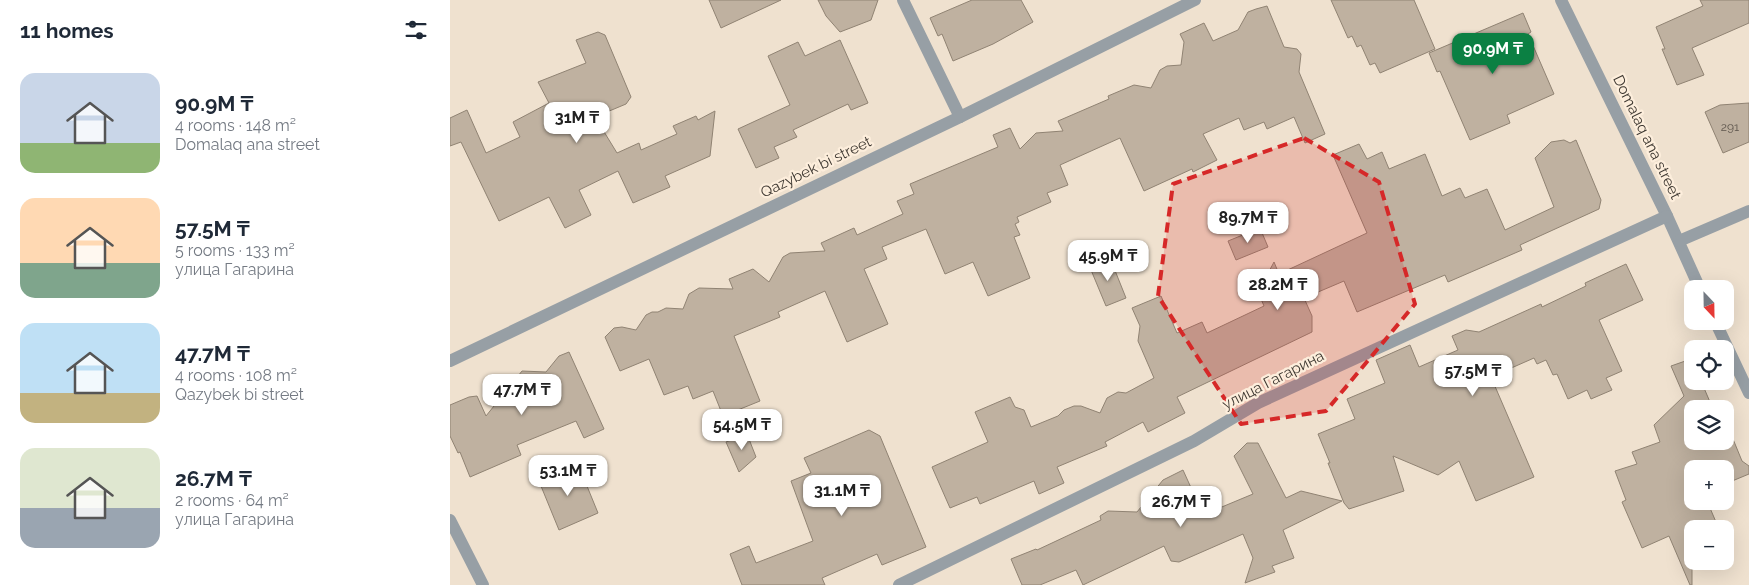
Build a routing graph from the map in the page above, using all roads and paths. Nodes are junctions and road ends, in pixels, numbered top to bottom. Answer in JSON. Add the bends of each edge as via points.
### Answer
{"nodes":[{"id":1,"x":903,"y":0,"type":"edge"},
{"id":2,"x":1195,"y":0,"type":"edge"},
{"id":3,"x":1561,"y":0,"type":"edge"},
{"id":4,"x":960,"y":117,"type":"junction"},
{"id":5,"x":1749,"y":211,"type":"edge"},
{"id":6,"x":1667,"y":216,"type":"junction"},
{"id":7,"x":1679,"y":241,"type":"junction"},
{"id":8,"x":1696,"y":280,"type":"edge"},
{"id":9,"x":1719,"y":330,"type":"edge"},
{"id":10,"x":450,"y":361,"type":"edge"},
{"id":11,"x":1749,"y":393,"type":"edge"},
{"id":12,"x":450,"y":520,"type":"edge"},
{"id":13,"x":483,"y":585,"type":"edge"},
{"id":14,"x":899,"y":585,"type":"edge"}],
"edges":[{"from":1,"to":4,"type":"street"},
{"from":2,"to":4,"type":"street","name":"Qazybek bi street"},
{"from":3,"to":6,"type":"street","name":"Domalaq ana street"},
{"from":4,"to":10,"type":"street","name":"Qazybek bi street"},
{"from":5,"to":7,"type":"street"},
{"from":6,"to":7,"type":"street","name":"Domalaq ana street"},
{"from":6,"to":14,"type":"street","name":"улица Гагарина","via":[[1258,403],[1194,441]]},
{"from":7,"to":8,"type":"street","name":"Domalaq ana street"},
{"from":9,"to":11,"type":"street"},
{"from":12,"to":13,"type":"street"}]}
